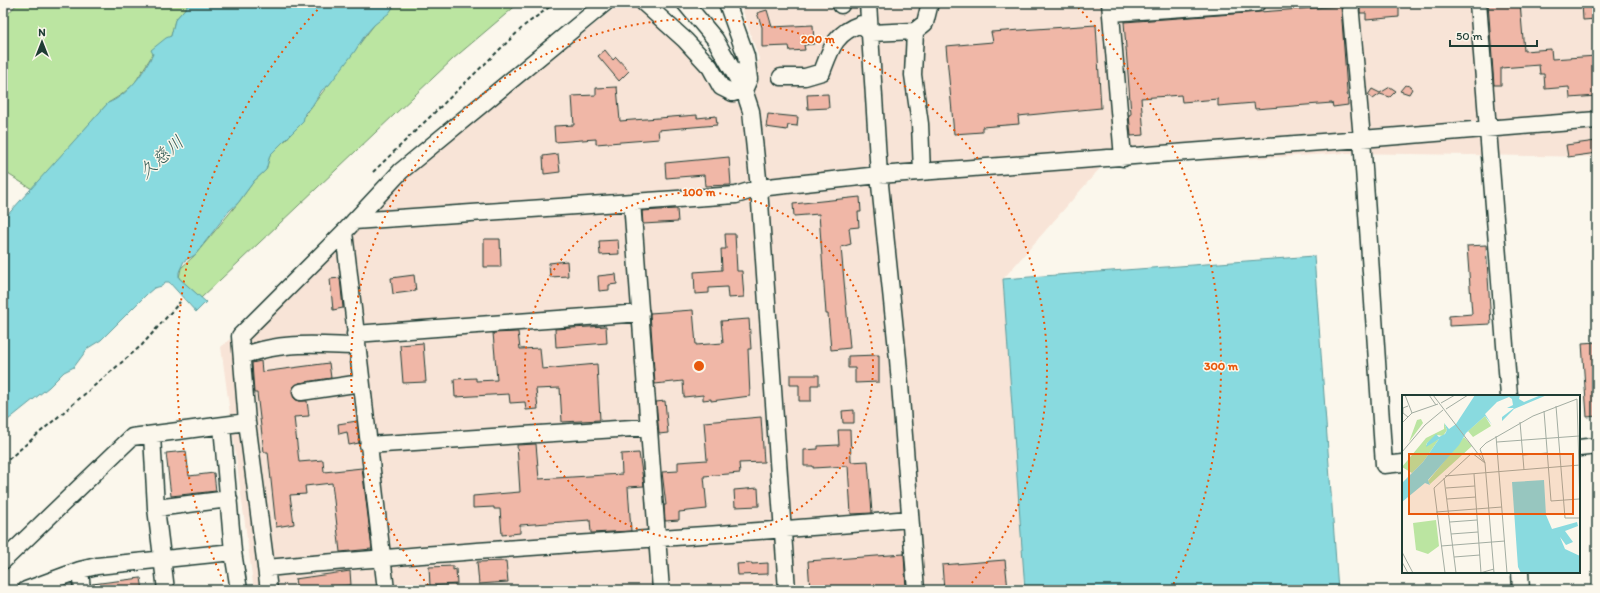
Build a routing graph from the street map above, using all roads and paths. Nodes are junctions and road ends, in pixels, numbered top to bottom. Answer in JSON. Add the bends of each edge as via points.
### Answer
{"nodes":[{"id":1,"x":555,"y":3,"type":"edge"},
{"id":2,"x":605,"y":3,"type":"edge"},
{"id":3,"x":644,"y":3,"type":"edge"},
{"id":4,"x":685,"y":3,"type":"edge"},
{"id":5,"x":727,"y":3,"type":"edge"},
{"id":6,"x":868,"y":3,"type":"edge"},
{"id":7,"x":930,"y":3,"type":"edge"},
{"id":8,"x":1257,"y":3,"type":"edge"},
{"id":9,"x":1350,"y":3,"type":"edge"},
{"id":10,"x":1478,"y":3,"type":"edge"},
{"id":11,"x":1110,"y":8,"type":"edge"},
{"id":12,"x":915,"y":31,"type":"junction"},
{"id":13,"x":871,"y":33,"type":"junction"},
{"id":14,"x":781,"y":77,"type":"dead end"},
{"id":15,"x":744,"y":90,"type":"junction"},
{"id":16,"x":1597,"y":120,"type":"edge"},
{"id":17,"x":1488,"y":129,"type":"junction"},
{"id":18,"x":1362,"y":139,"type":"junction"},
{"id":19,"x":1122,"y":158,"type":"junction"},
{"id":20,"x":373,"y":172,"type":"dead end"},
{"id":21,"x":922,"y":172,"type":"junction"},
{"id":22,"x":879,"y":175,"type":"junction"},
{"id":23,"x":759,"y":188,"type":"junction"},
{"id":24,"x":632,"y":202,"type":"junction"},
{"id":25,"x":349,"y":226,"type":"junction"},
{"id":26,"x":180,"y":302,"type":"dead end"},
{"id":27,"x":640,"y":313,"type":"junction"},
{"id":28,"x":356,"y":340,"type":"junction"},
{"id":29,"x":242,"y":356,"type":"junction"},
{"id":30,"x":361,"y":383,"type":"junction"},
{"id":31,"x":301,"y":392,"type":"dead end"},
{"id":32,"x":1509,"y":395,"type":"edge"},
{"id":33,"x":247,"y":422,"type":"junction"},
{"id":34,"x":222,"y":426,"type":"junction"},
{"id":35,"x":648,"y":426,"type":"junction"},
{"id":36,"x":152,"y":435,"type":"junction"},
{"id":37,"x":368,"y":445,"type":"junction"},
{"id":38,"x":1597,"y":446,"type":"edge"},
{"id":39,"x":1580,"y":448,"type":"edge"},
{"id":40,"x":1402,"y":463,"type":"edge"},
{"id":41,"x":3,"y":464,"type":"edge"},
{"id":42,"x":228,"y":499,"type":"junction"},
{"id":43,"x":156,"y":508,"type":"junction"},
{"id":44,"x":910,"y":519,"type":"junction"},
{"id":45,"x":783,"y":530,"type":"junction"},
{"id":46,"x":657,"y":540,"type":"junction"},
{"id":47,"x":233,"y":552,"type":"junction"},
{"id":48,"x":382,"y":557,"type":"junction"},
{"id":49,"x":162,"y":558,"type":"junction"},
{"id":50,"x":3,"y":562,"type":"edge"},
{"id":51,"x":266,"y":568,"type":"junction"},
{"id":52,"x":80,"y":570,"type":"junction"},
{"id":53,"x":1520,"y":573,"type":"edge"},
{"id":54,"x":26,"y":590,"type":"edge"},
{"id":55,"x":82,"y":590,"type":"edge"},
{"id":56,"x":166,"y":590,"type":"edge"},
{"id":57,"x":239,"y":590,"type":"edge"},
{"id":58,"x":269,"y":590,"type":"edge"},
{"id":59,"x":386,"y":590,"type":"edge"},
{"id":60,"x":661,"y":590,"type":"edge"},
{"id":61,"x":787,"y":590,"type":"edge"},
{"id":62,"x":916,"y":590,"type":"edge"},
{"id":63,"x":1521,"y":590,"type":"edge"}],
"edges":[{"from":1,"to":20,"type":"path","via":[[525,25]]},
{"from":2,"to":25,"type":"street","via":[[401,171]]},
{"from":3,"to":15,"type":"street","via":[[710,66],[721,87],[733,93]]},
{"from":4,"to":15,"type":"street","via":[[715,39]]},
{"from":5,"to":15,"type":"street","via":[[746,56],[749,79]]},
{"from":6,"to":13,"type":"street"},
{"from":7,"to":12,"type":"street","via":[[926,23]]},
{"from":8,"to":11,"type":"street"},
{"from":9,"to":18,"type":"street"},
{"from":10,"to":17,"type":"street"},
{"from":11,"to":19,"type":"street"},
{"from":12,"to":13,"type":"street"},
{"from":12,"to":21,"type":"street","via":[[913,75],[920,124]]},
{"from":13,"to":14,"type":"street","via":[[861,24],[848,28],[834,42],[822,72],[805,77]]},
{"from":13,"to":22,"type":"street"},
{"from":15,"to":23,"type":"street","via":[[751,111]]},
{"from":16,"to":17,"type":"street"},
{"from":17,"to":18,"type":"street"},
{"from":17,"to":32,"type":"street"},
{"from":18,"to":19,"type":"street"},
{"from":18,"to":40,"type":"street","via":[[1384,465]]},
{"from":19,"to":21,"type":"street"},
{"from":21,"to":22,"type":"street"},
{"from":22,"to":23,"type":"street"},
{"from":22,"to":44,"type":"street","via":[[898,359]]},
{"from":23,"to":24,"type":"street","via":[[736,194]]},
{"from":23,"to":45,"type":"street"},
{"from":24,"to":25,"type":"street"},
{"from":24,"to":27,"type":"street"},
{"from":25,"to":28,"type":"street"},
{"from":25,"to":29,"type":"street","via":[[240,336]]},
{"from":26,"to":41,"type":"path","via":[[142,345]]},
{"from":27,"to":28,"type":"street"},
{"from":27,"to":35,"type":"street"},
{"from":28,"to":29,"type":"street","via":[[290,344],[257,350]]},
{"from":28,"to":30,"type":"street"},
{"from":29,"to":33,"type":"street"},
{"from":30,"to":31,"type":"street"},
{"from":30,"to":37,"type":"street"},
{"from":33,"to":34,"type":"street"},
{"from":33,"to":51,"type":"street"},
{"from":34,"to":36,"type":"street"},
{"from":34,"to":42,"type":"street"},
{"from":35,"to":37,"type":"street"},
{"from":35,"to":46,"type":"street"},
{"from":36,"to":43,"type":"street"},
{"from":36,"to":50,"type":"street","via":[[132,437]]},
{"from":37,"to":48,"type":"street"},
{"from":38,"to":39,"type":"street"},
{"from":42,"to":43,"type":"street"},
{"from":42,"to":47,"type":"street"},
{"from":43,"to":49,"type":"street"},
{"from":44,"to":45,"type":"street"},
{"from":44,"to":62,"type":"street"},
{"from":45,"to":46,"type":"street"},
{"from":45,"to":61,"type":"street"},
{"from":46,"to":48,"type":"street"},
{"from":46,"to":60,"type":"street"},
{"from":47,"to":49,"type":"street"},
{"from":47,"to":57,"type":"street"},
{"from":48,"to":51,"type":"street"},
{"from":48,"to":59,"type":"street"},
{"from":49,"to":52,"type":"street"},
{"from":49,"to":56,"type":"street"},
{"from":51,"to":58,"type":"street"},
{"from":52,"to":54,"type":"street"},
{"from":52,"to":55,"type":"street"},
{"from":53,"to":63,"type":"street"}]}
